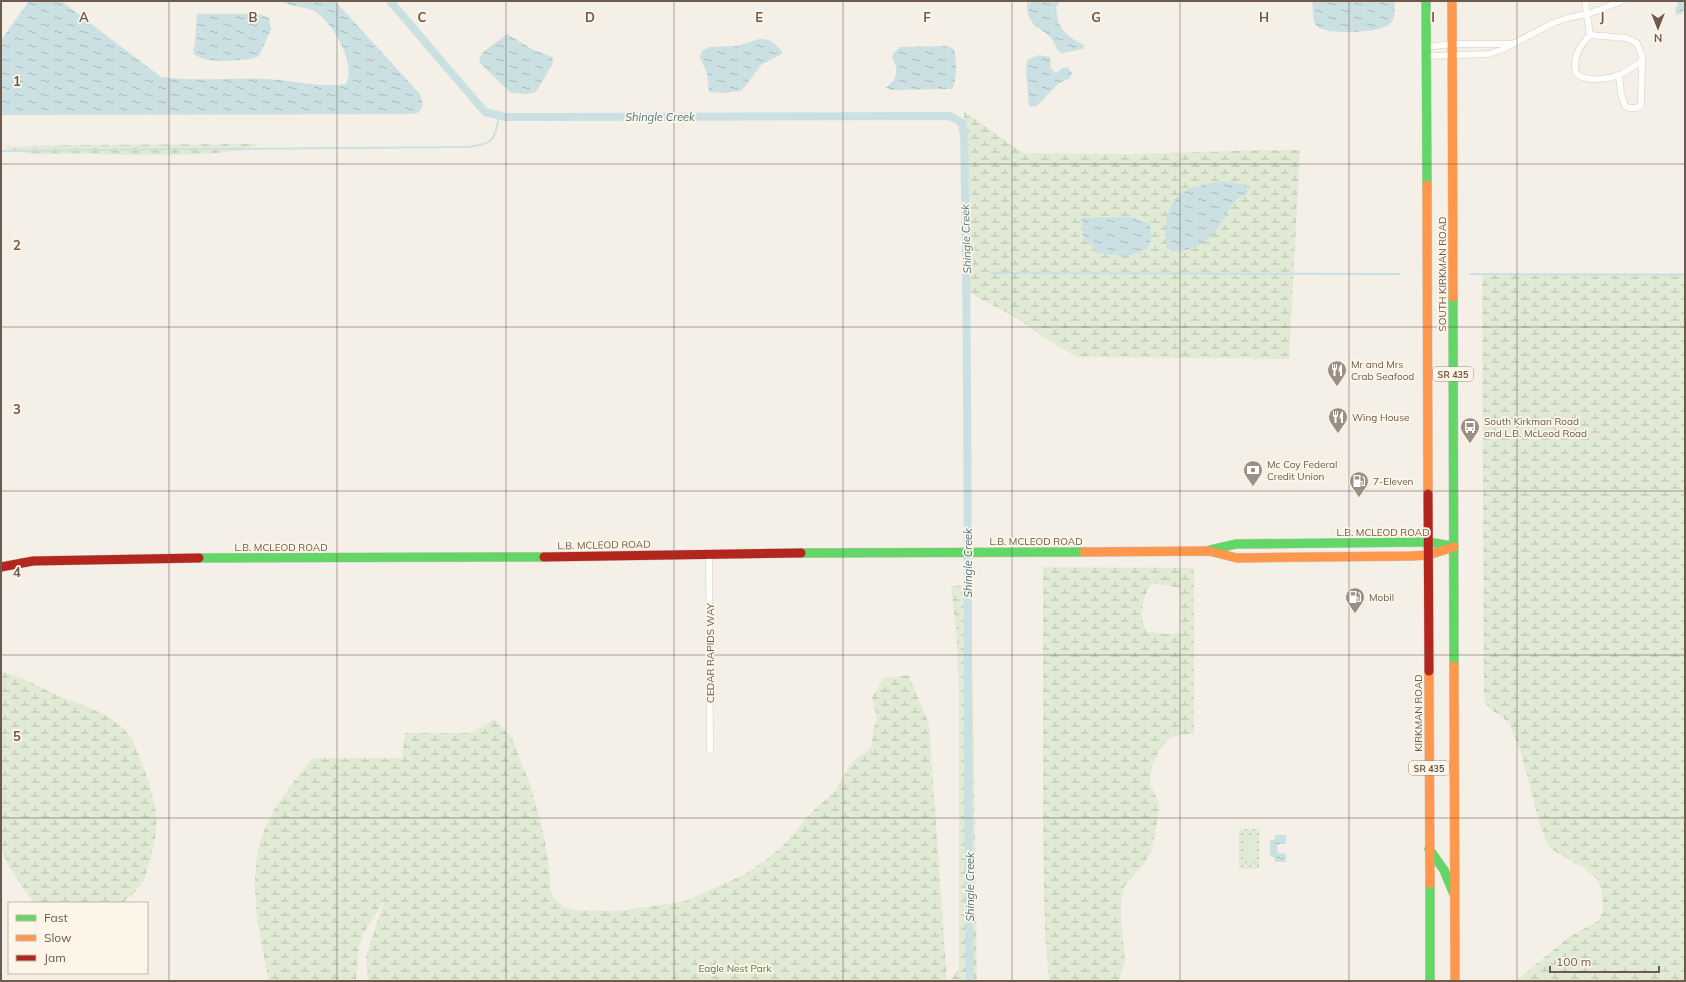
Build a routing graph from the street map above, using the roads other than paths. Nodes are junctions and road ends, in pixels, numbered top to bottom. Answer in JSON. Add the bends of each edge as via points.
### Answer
{"nodes":[{"id":1,"x":1426,"y":1,"type":"edge"},
{"id":2,"x":1452,"y":1,"type":"edge"},
{"id":3,"x":1585,"y":1,"type":"edge"},
{"id":4,"x":1622,"y":1,"type":"edge"},
{"id":5,"x":1586,"y":14,"type":"junction"},
{"id":6,"x":1590,"y":35,"type":"junction"},
{"id":7,"x":1452,"y":44,"type":"junction"},
{"id":8,"x":1513,"y":44,"type":"junction"},
{"id":9,"x":1427,"y":51,"type":"junction"},
{"id":10,"x":1452,"y":56,"type":"junction"},
{"id":11,"x":1642,"y":61,"type":"junction"},
{"id":12,"x":1619,"y":75,"type":"junction"},
{"id":13,"x":1428,"y":542,"type":"junction"},
{"id":14,"x":1454,"y":547,"type":"junction"},
{"id":15,"x":1209,"y":551,"type":"junction"},
{"id":16,"x":709,"y":555,"type":"junction"},
{"id":17,"x":1428,"y":556,"type":"junction"},
{"id":18,"x":1,"y":567,"type":"edge"},
{"id":19,"x":710,"y":750,"type":"dead end"},
{"id":20,"x":1429,"y":849,"type":"junction"},
{"id":21,"x":1455,"y":898,"type":"junction"},
{"id":22,"x":1430,"y":981,"type":"edge"},
{"id":23,"x":1455,"y":981,"type":"edge"}],
"edges":[{"from":1,"to":9,"type":"main road","name":"SOUTH KIRKMAN ROAD","number":"SR 435"},
{"from":2,"to":7,"type":"main road","name":"SOUTH KIRKMAN ROAD","number":"SR 435"},
{"from":3,"to":5,"type":"street"},
{"from":4,"to":5,"type":"street"},
{"from":5,"to":6,"type":"street"},
{"from":5,"to":8,"type":"street","via":[[1554,23]]},
{"from":6,"to":11,"type":"street","via":[[1626,38],[1637,43]]},
{"from":6,"to":12,"type":"street","via":[[1583,41],[1575,59],[1576,73],[1584,78]]},
{"from":7,"to":8,"type":"street"},
{"from":7,"to":9,"type":"street"},
{"from":7,"to":10,"type":"main road","name":"SOUTH KIRKMAN ROAD","number":"SR 435"},
{"from":8,"to":10,"type":"street","via":[[1489,54]]},
{"from":9,"to":10,"type":"street"},
{"from":9,"to":13,"type":"main road","name":"SOUTH KIRKMAN ROAD","number":"SR 435"},
{"from":10,"to":14,"type":"main road","name":"SOUTH KIRKMAN ROAD","number":"SR 435"},
{"from":11,"to":12,"type":"street"},
{"from":11,"to":12,"type":"street","via":[[1641,105],[1637,108],[1625,106]]},
{"from":13,"to":14,"type":"main road","name":"L.B. MCLEOD ROAD"},
{"from":13,"to":15,"type":"main road","name":"L.B. MCLEOD ROAD","via":[[1236,544]]},
{"from":13,"to":17,"type":"main road","name":"KIRKMAN ROAD","number":"SR 435"},
{"from":14,"to":17,"type":"main road","name":"L.B. MCLEOD ROAD"},
{"from":14,"to":21,"type":"main road","number":"SR 435"},
{"from":15,"to":16,"type":"main road","name":"L.B. MCLEOD ROAD"},
{"from":15,"to":17,"type":"main road","name":"L.B. MCLEOD ROAD","via":[[1237,558]]},
{"from":16,"to":18,"type":"main road","name":"L.B. MCLEOD ROAD","via":[[111,559],[33,561]]},
{"from":16,"to":19,"type":"street","name":"CEDAR RAPIDS WAY"},
{"from":17,"to":20,"type":"main road","name":"KIRKMAN ROAD","number":"SR 435"},
{"from":20,"to":21,"type":"main road","via":[[1444,870]]},
{"from":20,"to":22,"type":"main road","name":"KIRKMAN ROAD","number":"SR 435"},
{"from":21,"to":23,"type":"main road","number":"SR 435"}]}
